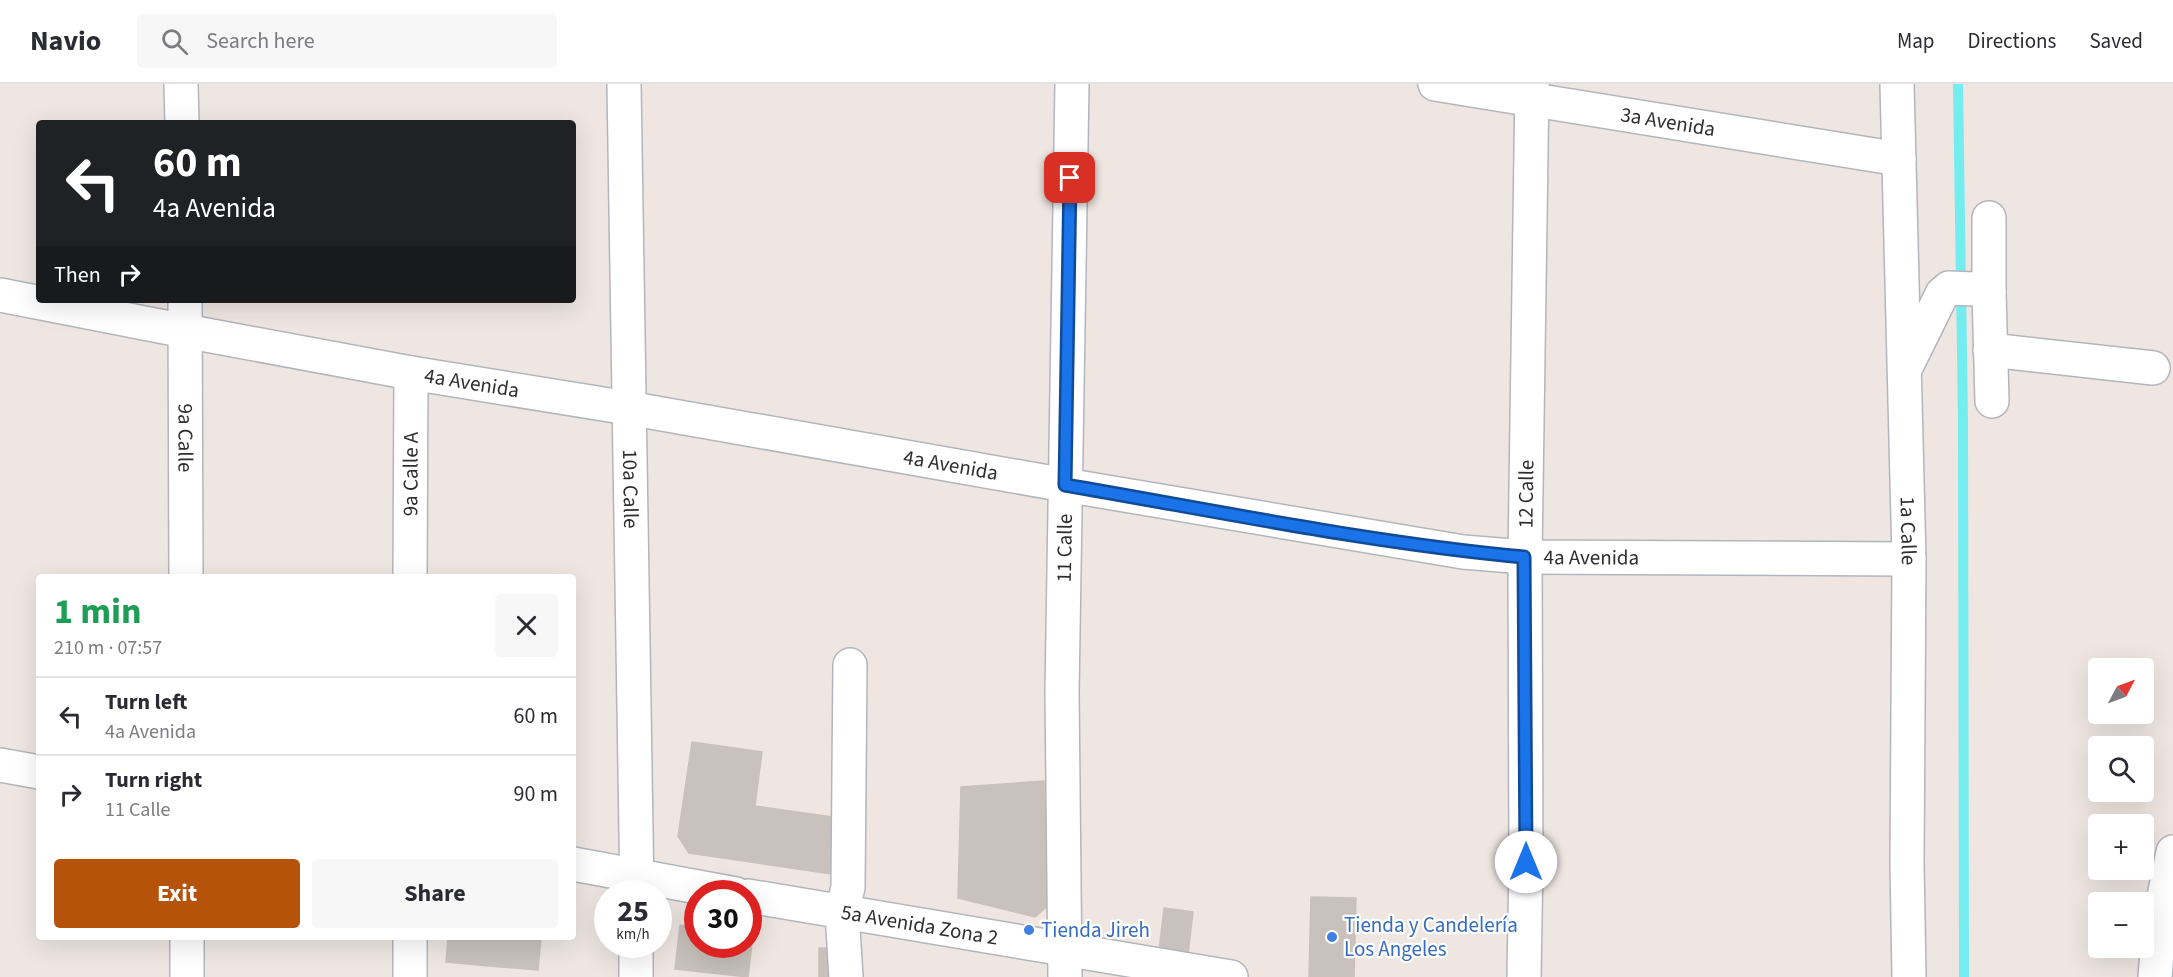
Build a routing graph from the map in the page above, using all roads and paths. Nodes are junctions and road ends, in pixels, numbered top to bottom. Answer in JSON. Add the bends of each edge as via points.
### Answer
{"nodes":[{"id":1,"x":181,"y":84,"type":"edge"},
{"id":2,"x":624,"y":84,"type":"edge"},
{"id":3,"x":1072,"y":84,"type":"edge"},
{"id":4,"x":1435,"y":84,"type":"edge"},
{"id":5,"x":1897,"y":84,"type":"edge"},
{"id":6,"x":1532,"y":93,"type":"edge"},
{"id":7,"x":182,"y":120,"type":"edge"},
{"id":8,"x":1899,"y":159,"type":"junction"},
{"id":9,"x":1989,"y":218,"type":"dead end"},
{"id":10,"x":1971,"y":290,"type":"junction"},
{"id":11,"x":0,"y":295,"type":"edge"},
{"id":12,"x":36,"y":299,"type":"edge"},
{"id":13,"x":70,"y":303,"type":"edge"},
{"id":14,"x":185,"y":316,"type":"edge"},
{"id":15,"x":1990,"y":350,"type":"junction"},
{"id":16,"x":2153,"y":368,"type":"dead end"},
{"id":17,"x":1904,"y":371,"type":"junction"},
{"id":18,"x":411,"y":373,"type":"junction"},
{"id":19,"x":1992,"y":401,"type":"dead end"},
{"id":20,"x":628,"y":408,"type":"junction"},
{"id":21,"x":1065,"y":485,"type":"junction"},
{"id":22,"x":1524,"y":557,"type":"junction"},
{"id":23,"x":1909,"y":559,"type":"junction"},
{"id":24,"x":186,"y":574,"type":"edge"},
{"id":25,"x":410,"y":574,"type":"edge"},
{"id":26,"x":850,"y":665,"type":"dead end"},
{"id":27,"x":0,"y":765,"type":"edge"},
{"id":28,"x":36,"y":771,"type":"edge"},
{"id":29,"x":2173,"y":852,"type":"edge"},
{"id":30,"x":576,"y":865,"type":"edge"},
{"id":31,"x":622,"y":880,"type":"edge"},
{"id":32,"x":637,"y":880,"type":"edge"},
{"id":33,"x":762,"y":899,"type":"edge"},
{"id":34,"x":842,"y":913,"type":"junction"},
{"id":35,"x":187,"y":940,"type":"edge"},
{"id":36,"x":410,"y":940,"type":"edge"},
{"id":37,"x":636,"y":958,"type":"edge"},
{"id":38,"x":1065,"y":962,"type":"edge"},
{"id":39,"x":187,"y":977,"type":"edge"},
{"id":40,"x":410,"y":977,"type":"edge"},
{"id":41,"x":636,"y":977,"type":"edge"},
{"id":42,"x":846,"y":977,"type":"edge"},
{"id":43,"x":1232,"y":977,"type":"edge"},
{"id":44,"x":1524,"y":977,"type":"edge"},
{"id":45,"x":1909,"y":977,"type":"edge"},
{"id":46,"x":2155,"y":977,"type":"edge"}],
"edges":[{"from":1,"to":7,"type":"street"},
{"from":2,"to":20,"type":"street","name":"10a Calle"},
{"from":3,"to":21,"type":"street","name":"11 Calle"},
{"from":4,"to":6,"type":"street","name":"3a Avenida"},
{"from":5,"to":8,"type":"street","name":"1a Calle"},
{"from":6,"to":8,"type":"street","name":"3a Avenida"},
{"from":6,"to":22,"type":"street","name":"12 Calle"},
{"from":8,"to":17,"type":"street","name":"1a Calle"},
{"from":9,"to":10,"type":"street"},
{"from":10,"to":15,"type":"street"},
{"from":10,"to":17,"type":"street","via":[[1942,294]]},
{"from":11,"to":12,"type":"street","name":"4a Avenida"},
{"from":13,"to":14,"type":"street","name":"4a Avenida"},
{"from":14,"to":18,"type":"street","name":"4a Avenida"},
{"from":14,"to":24,"type":"street","name":"9a Calle"},
{"from":15,"to":16,"type":"street"},
{"from":15,"to":19,"type":"street"},
{"from":17,"to":23,"type":"street","name":"1a Calle"},
{"from":18,"to":20,"type":"street","name":"4a Avenida"},
{"from":18,"to":25,"type":"street","name":"9a Calle A"},
{"from":20,"to":21,"type":"street","name":"4a Avenida"},
{"from":20,"to":32,"type":"street","name":"10a Calle"},
{"from":21,"to":22,"type":"street","name":"4a Avenida","via":[[1398,542]]},
{"from":21,"to":38,"type":"street","name":"11 Calle"},
{"from":22,"to":23,"type":"street","name":"4a Avenida"},
{"from":22,"to":44,"type":"street","name":"12 Calle"},
{"from":23,"to":45,"type":"street","name":"1a Calle"},
{"from":26,"to":34,"type":"street","via":[[848,887]]},
{"from":27,"to":28,"type":"street"},
{"from":29,"to":46,"type":"street","via":[[2160,916]]},
{"from":30,"to":31,"type":"street"},
{"from":33,"to":34,"type":"street","name":"5a Avenida Zona 2"},
{"from":34,"to":38,"type":"street","name":"5a Avenida Zona 2"},
{"from":34,"to":42,"type":"street"},
{"from":35,"to":39,"type":"street"},
{"from":36,"to":40,"type":"street"},
{"from":37,"to":41,"type":"street"},
{"from":38,"to":43,"type":"street","name":"5a Avenida Zona 2"}]}
